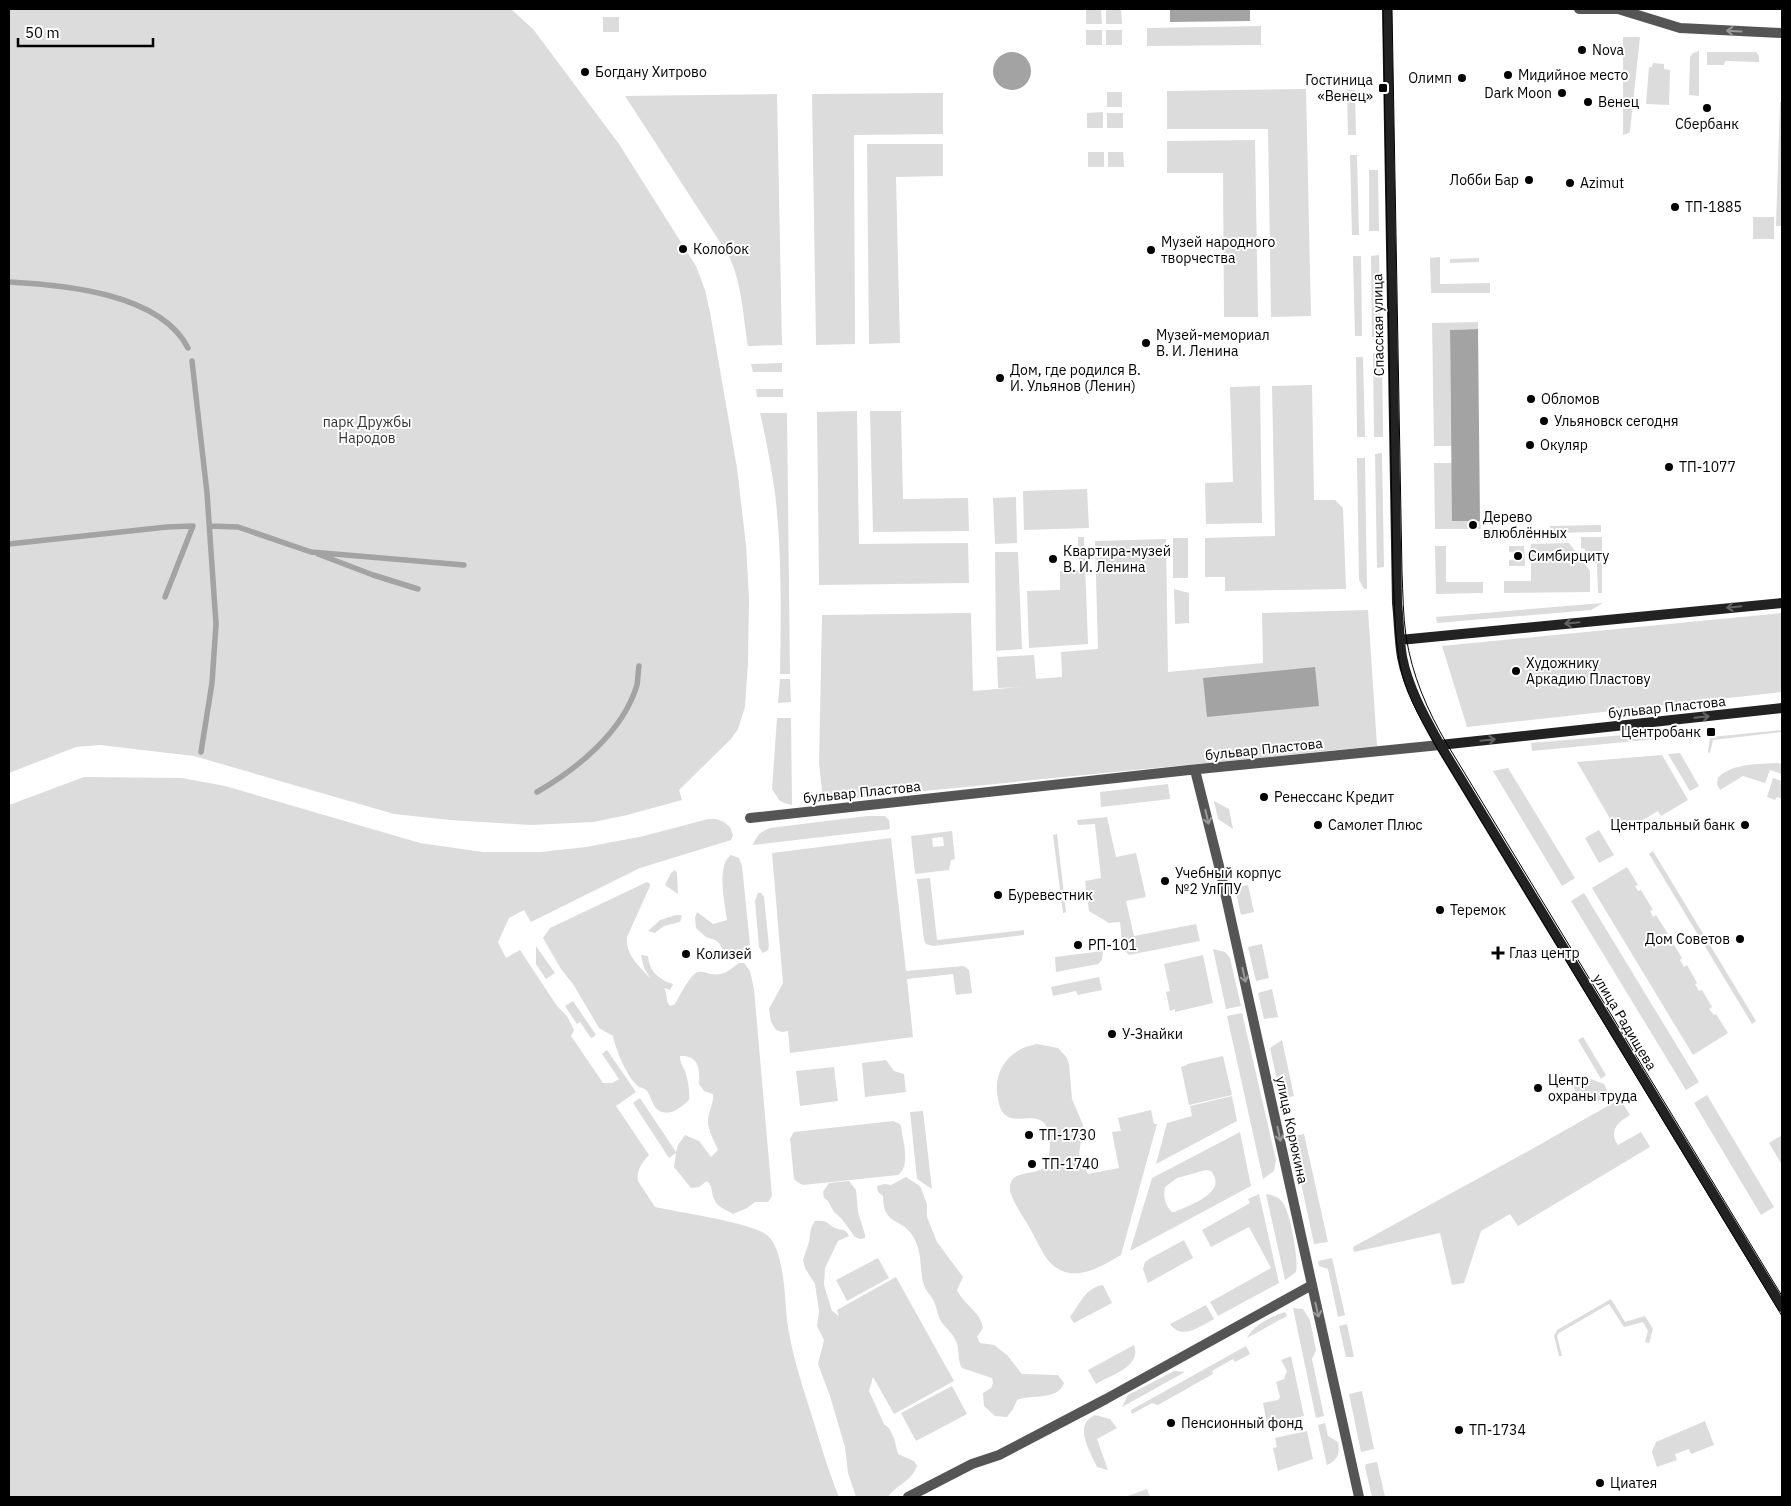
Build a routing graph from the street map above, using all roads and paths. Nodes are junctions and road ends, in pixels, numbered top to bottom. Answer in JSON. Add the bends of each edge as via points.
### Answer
{"nodes":[{"id":1,"x":1387,"y":9,"type":"edge"},
{"id":2,"x":1579,"y":9,"type":"edge"},
{"id":3,"x":1782,"y":33,"type":"edge"},
{"id":4,"x":1782,"y":603,"type":"edge"},
{"id":5,"x":1400,"y":640,"type":"junction"},
{"id":6,"x":1782,"y":708,"type":"edge"},
{"id":7,"x":1440,"y":745,"type":"junction"},
{"id":8,"x":1196,"y":770,"type":"junction"},
{"id":9,"x":750,"y":818,"type":"dead end"},
{"id":10,"x":1312,"y":1285,"type":"junction"},
{"id":11,"x":1782,"y":1307,"type":"edge"},
{"id":12,"x":908,"y":1497,"type":"edge"},
{"id":13,"x":1360,"y":1497,"type":"edge"}],
"edges":[{"from":1,"to":5,"type":"street","name":"Спасская улица"},
{"from":3,"to":2,"type":"street","one_way":true,"via":[[1680,28],[1618,9]]},
{"from":4,"to":5,"type":"street","one_way":true},
{"from":5,"to":7,"type":"street","name":"улица Радищева","via":[[1407,675]]},
{"from":7,"to":6,"type":"street","name":"бульвар Пластова","one_way":true},
{"from":7,"to":8,"type":"street","name":"бульвар Пластова"},
{"from":7,"to":11,"type":"street","name":"улица Радищева"},
{"from":8,"to":9,"type":"street","name":"бульвар Пластова"},
{"from":8,"to":10,"type":"street","name":"улица Корюкина","one_way":true},
{"from":10,"to":12,"type":"street","via":[[1106,1399]]},
{"from":10,"to":13,"type":"street","name":"улица Корюкина","one_way":true}]}
